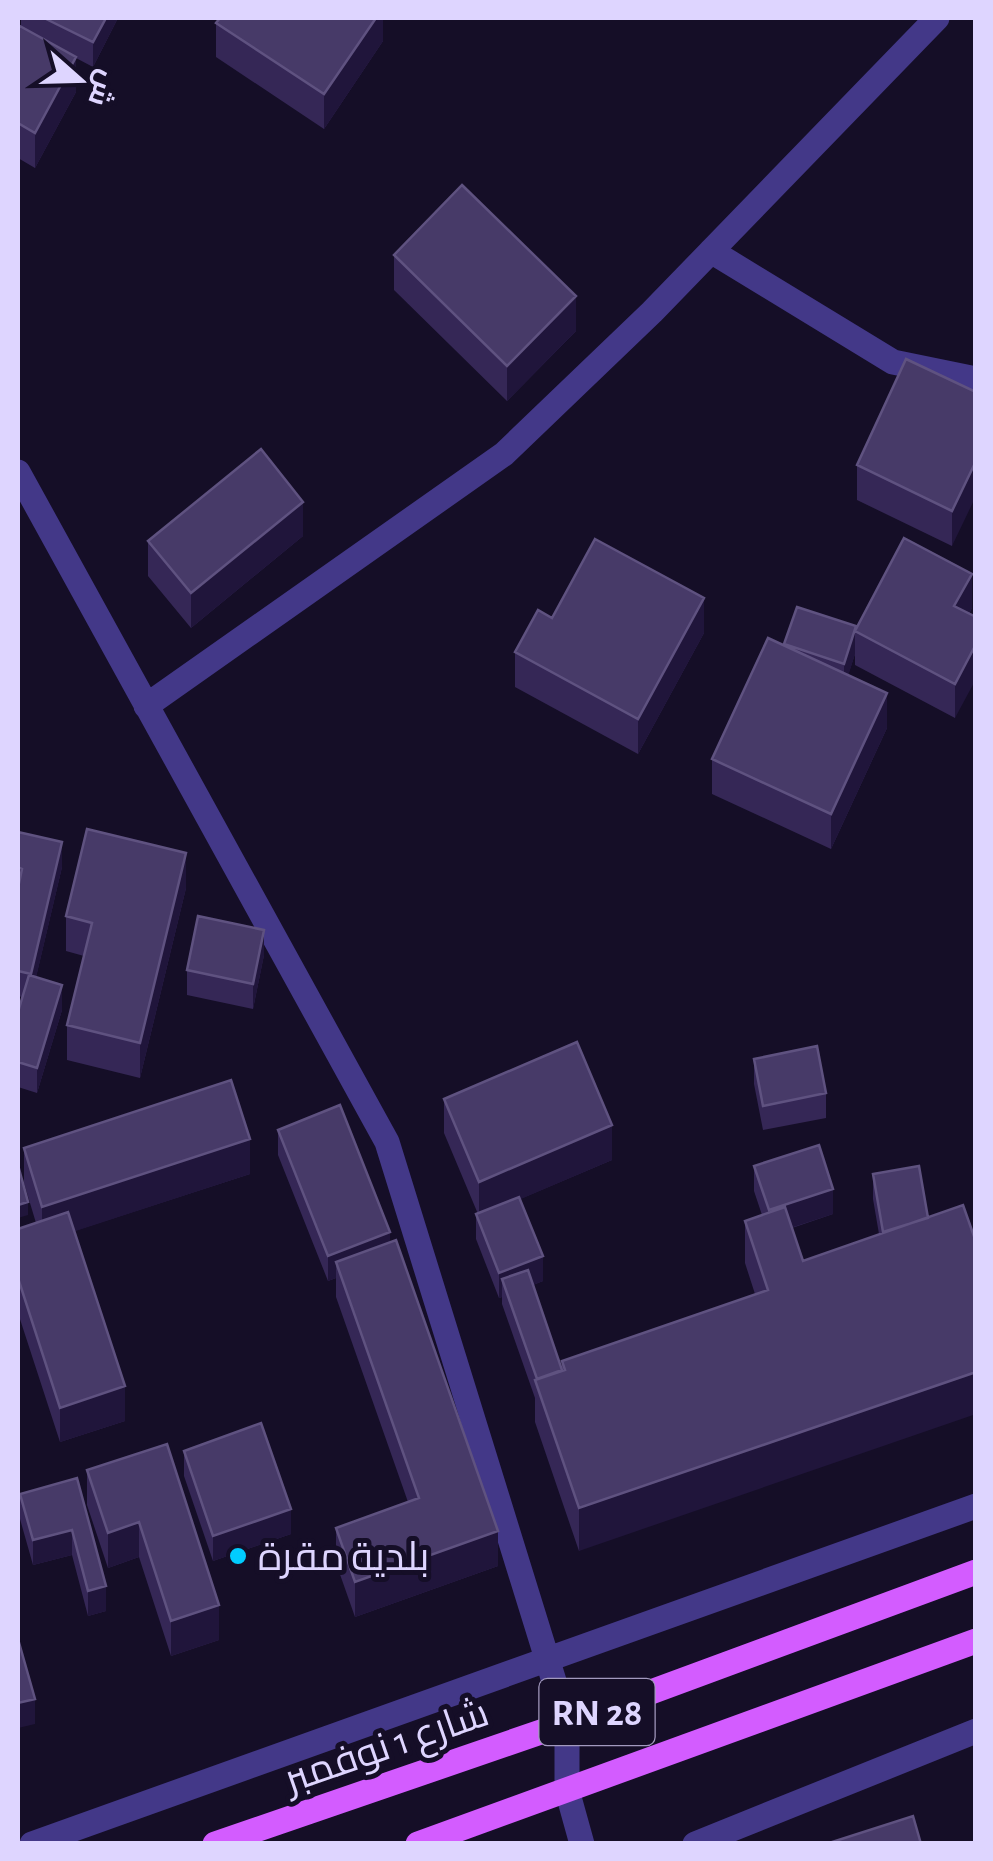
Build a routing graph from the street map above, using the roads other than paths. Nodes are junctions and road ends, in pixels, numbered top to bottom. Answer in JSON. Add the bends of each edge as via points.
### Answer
{"nodes":[{"id":1,"x":937,"y":18,"type":"edge"},
{"id":2,"x":711,"y":251,"type":"junction"},
{"id":3,"x":976,"y":379,"type":"edge"},
{"id":4,"x":18,"y":472,"type":"edge"},
{"id":5,"x":146,"y":706,"type":"junction"},
{"id":6,"x":976,"y":1506,"type":"edge"},
{"id":7,"x":976,"y":1572,"type":"edge"},
{"id":8,"x":976,"y":1641,"type":"edge"},
{"id":9,"x":547,"y":1660,"type":"junction"},
{"id":10,"x":566,"y":1724,"type":"junction"},
{"id":11,"x":976,"y":1732,"type":"edge"},
{"id":12,"x":567,"y":1790,"type":"junction"},
{"id":13,"x":32,"y":1844,"type":"edge"},
{"id":14,"x":215,"y":1844,"type":"edge"},
{"id":15,"x":418,"y":1844,"type":"edge"},
{"id":16,"x":582,"y":1844,"type":"edge"},
{"id":17,"x":695,"y":1844,"type":"edge"}],
"edges":[{"from":1,"to":2,"type":"street"},
{"from":2,"to":3,"type":"street","via":[[893,362]]},
{"from":2,"to":5,"type":"street","via":[[504,454]]},
{"from":4,"to":5,"type":"street"},
{"from":5,"to":9,"type":"street","via":[[388,1142]]},
{"from":6,"to":9,"type":"street"},
{"from":7,"to":10,"type":"main road","name":"شارع 1 نوفمبر","number":"RN 28"},
{"from":8,"to":12,"type":"main road","number":"RN 28"},
{"from":9,"to":10,"type":"street"},
{"from":9,"to":13,"type":"street"},
{"from":10,"to":12,"type":"street"},
{"from":10,"to":14,"type":"main road","name":"شارع 1 نوفمبر","number":"RN 28"},
{"from":11,"to":17,"type":"street"},
{"from":12,"to":15,"type":"main road","number":"RN 28"},
{"from":12,"to":16,"type":"street"}]}
